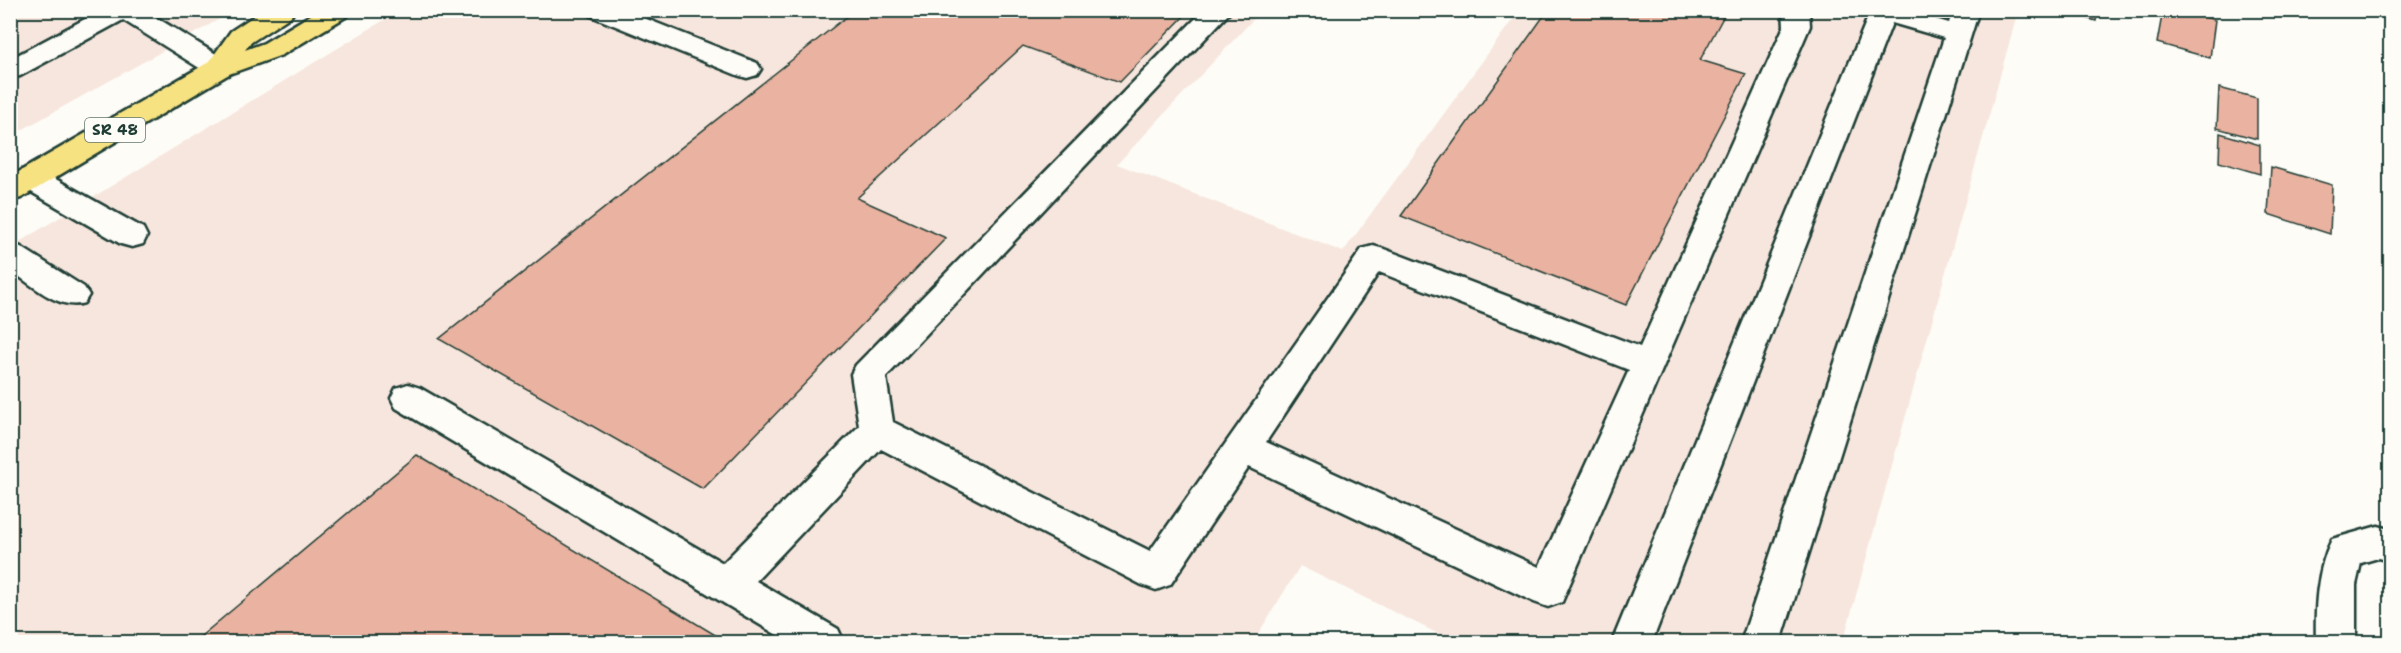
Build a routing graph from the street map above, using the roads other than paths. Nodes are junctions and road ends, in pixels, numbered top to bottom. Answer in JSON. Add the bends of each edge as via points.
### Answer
{"nodes":[{"id":1,"x":124,"y":10,"type":"edge"},
{"id":2,"x":282,"y":10,"type":"edge"},
{"id":3,"x":338,"y":10,"type":"edge"},
{"id":4,"x":600,"y":10,"type":"edge"},
{"id":5,"x":1220,"y":10,"type":"edge"},
{"id":6,"x":1797,"y":10,"type":"edge"},
{"id":7,"x":1880,"y":11,"type":"edge"},
{"id":8,"x":1962,"y":22,"type":"edge"},
{"id":9,"x":219,"y":68,"type":"junction"},
{"id":10,"x":747,"y":69,"type":"dead end"},
{"id":11,"x":10,"y":70,"type":"edge"},
{"id":12,"x":21,"y":185,"type":"edge"},
{"id":13,"x":132,"y":236,"type":"dead end"},
{"id":14,"x":10,"y":255,"type":"edge"},
{"id":15,"x":73,"y":296,"type":"dead end"},
{"id":16,"x":1649,"y":364,"type":"junction"},
{"id":17,"x":408,"y":398,"type":"dead end"},
{"id":18,"x":877,"y":430,"type":"junction"},
{"id":19,"x":1242,"y":447,"type":"junction"},
{"id":20,"x":2391,"y":545,"type":"edge"},
{"id":21,"x":727,"y":585,"type":"junction"},
{"id":22,"x":824,"y":642,"type":"edge"},
{"id":23,"x":1632,"y":642,"type":"edge"},
{"id":24,"x":1761,"y":642,"type":"edge"},
{"id":25,"x":2336,"y":642,"type":"edge"}],
"edges":[{"from":1,"to":9,"type":"lane"},
{"from":1,"to":11,"type":"lane"},
{"from":2,"to":9,"type":"main road","number":"SR 48","via":[[240,37]]},
{"from":3,"to":9,"type":"main road","number":"SR 48","via":[[273,49]]},
{"from":4,"to":10,"type":"lane"},
{"from":5,"to":18,"type":"lane","via":[[868,374]]},
{"from":6,"to":16,"type":"lane","via":[[1797,26]]},
{"from":7,"to":8,"type":"lane"},
{"from":7,"to":23,"type":"lane"},
{"from":8,"to":24,"type":"lane"},
{"from":9,"to":12,"type":"main road","number":"SR 48"},
{"from":12,"to":13,"type":"lane"},
{"from":14,"to":15,"type":"lane"},
{"from":16,"to":19,"type":"lane","via":[[1373,257]]},
{"from":16,"to":19,"type":"lane","via":[[1548,590]]},
{"from":17,"to":21,"type":"lane"},
{"from":18,"to":19,"type":"lane","via":[[1155,573]]},
{"from":18,"to":21,"type":"lane"},
{"from":20,"to":25,"type":"lane","via":[[2378,542],[2345,551],[2337,585]]},
{"from":21,"to":22,"type":"lane"}]}
